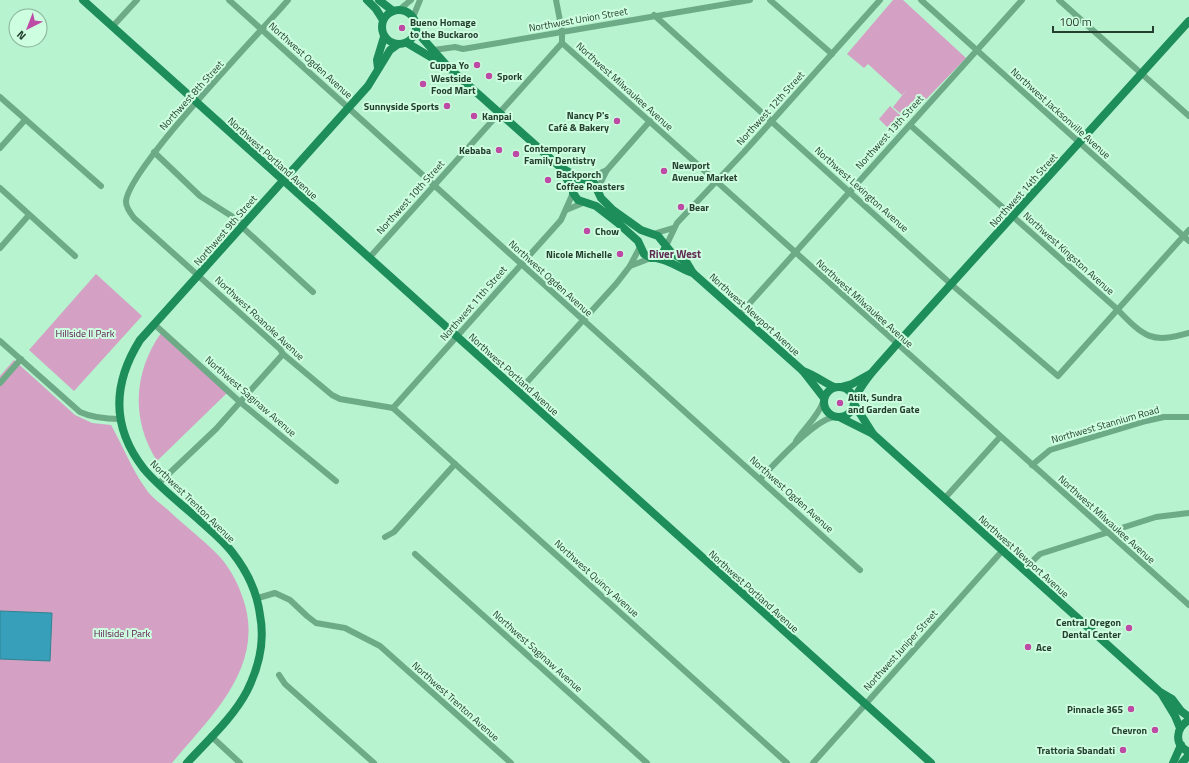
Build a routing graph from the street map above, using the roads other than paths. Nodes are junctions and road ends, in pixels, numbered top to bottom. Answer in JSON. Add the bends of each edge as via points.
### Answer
{"nodes":[{"id":1,"x":83,"y":0,"type":"edge"},
{"id":2,"x":137,"y":0,"type":"edge"},
{"id":3,"x":229,"y":0,"type":"edge"},
{"id":4,"x":288,"y":0,"type":"edge"},
{"id":5,"x":366,"y":0,"type":"edge"},
{"id":6,"x":378,"y":0,"type":"edge"},
{"id":7,"x":411,"y":0,"type":"edge"},
{"id":8,"x":420,"y":0,"type":"edge"},
{"id":9,"x":556,"y":0,"type":"edge"},
{"id":10,"x":750,"y":0,"type":"edge"},
{"id":11,"x":770,"y":0,"type":"edge"},
{"id":12,"x":880,"y":0,"type":"edge"},
{"id":13,"x":921,"y":0,"type":"edge"},
{"id":14,"x":1022,"y":0,"type":"edge"},
{"id":15,"x":1059,"y":0,"type":"edge"},
{"id":16,"x":396,"y":10,"type":"junction"},
{"id":17,"x":654,"y":15,"type":"junction"},
{"id":18,"x":413,"y":17,"type":"junction"},
{"id":19,"x":383,"y":20,"type":"junction"},
{"id":20,"x":1189,"y":21,"type":"edge"},
{"id":21,"x":113,"y":26,"type":"junction"},
{"id":22,"x":262,"y":30,"type":"junction"},
{"id":23,"x":416,"y":31,"type":"junction"},
{"id":24,"x":562,"y":31,"type":"junction"},
{"id":25,"x":384,"y":37,"type":"junction"},
{"id":26,"x":407,"y":43,"type":"junction"},
{"id":27,"x":562,"y":43,"type":"junction"},
{"id":28,"x":397,"y":45,"type":"junction"},
{"id":29,"x":434,"y":50,"type":"junction"},
{"id":30,"x":976,"y":50,"type":"junction"},
{"id":31,"x":832,"y":54,"type":"junction"},
{"id":32,"x":448,"y":67,"type":"junction"},
{"id":33,"x":378,"y":68,"type":"junction"},
{"id":34,"x":1142,"y":74,"type":"junction"},
{"id":35,"x":0,"y":97,"type":"edge"},
{"id":36,"x":197,"y":103,"type":"junction"},
{"id":37,"x":349,"y":108,"type":"junction"},
{"id":38,"x":499,"y":113,"type":"junction"},
{"id":39,"x":1189,"y":116,"type":"edge"},
{"id":40,"x":26,"y":120,"type":"junction"},
{"id":41,"x":772,"y":121,"type":"junction"},
{"id":42,"x":650,"y":122,"type":"junction"},
{"id":43,"x":910,"y":125,"type":"junction"},
{"id":44,"x":1079,"y":142,"type":"junction"},
{"id":45,"x":0,"y":148,"type":"edge"},
{"id":46,"x":154,"y":152,"type":"junction"},
{"id":47,"x":560,"y":167,"type":"junction"},
{"id":48,"x":607,"y":170,"type":"junction"},
{"id":49,"x":282,"y":180,"type":"junction"},
{"id":50,"x":585,"y":180,"type":"junction"},
{"id":51,"x":716,"y":181,"type":"junction"},
{"id":52,"x":434,"y":185,"type":"junction"},
{"id":53,"x":101,"y":186,"type":"dead end"},
{"id":54,"x":0,"y":188,"type":"edge"},
{"id":55,"x":573,"y":191,"type":"junction"},
{"id":56,"x":598,"y":191,"type":"junction"},
{"id":57,"x":849,"y":192,"type":"junction"},
{"id":58,"x":586,"y":203,"type":"junction"},
{"id":59,"x":566,"y":210,"type":"junction"},
{"id":60,"x":130,"y":212,"type":"joint"},
{"id":61,"x":29,"y":215,"type":"junction"},
{"id":62,"x":1012,"y":216,"type":"junction"},
{"id":63,"x":242,"y":225,"type":"junction"},
{"id":64,"x":673,"y":228,"type":"junction"},
{"id":65,"x":1189,"y":230,"type":"edge"},
{"id":66,"x":651,"y":233,"type":"junction"},
{"id":67,"x":1184,"y":236,"type":"junction"},
{"id":68,"x":1189,"y":241,"type":"edge"},
{"id":69,"x":640,"y":246,"type":"junction"},
{"id":70,"x":666,"y":246,"type":"junction"},
{"id":71,"x":0,"y":248,"type":"edge"},
{"id":72,"x":795,"y":253,"type":"junction"},
{"id":73,"x":75,"y":256,"type":"dead end"},
{"id":74,"x":369,"y":258,"type":"junction"},
{"id":75,"x":653,"y":258,"type":"junction"},
{"id":76,"x":521,"y":264,"type":"junction"},
{"id":77,"x":630,"y":266,"type":"junction"},
{"id":78,"x":693,"y":273,"type":"junction"},
{"id":79,"x":199,"y":275,"type":"junction"},
{"id":80,"x":952,"y":285,"type":"junction"},
{"id":81,"x":313,"y":292,"type":"dead end"},
{"id":82,"x":1117,"y":309,"type":"junction"},
{"id":83,"x":740,"y":314,"type":"junction"},
{"id":84,"x":583,"y":320,"type":"junction"},
{"id":85,"x":154,"y":324,"type":"junction"},
{"id":86,"x":1189,"y":333,"type":"edge"},
{"id":87,"x":457,"y":337,"type":"junction"},
{"id":88,"x":0,"y":340,"type":"edge"},
{"id":89,"x":896,"y":345,"type":"junction"},
{"id":90,"x":283,"y":354,"type":"junction"},
{"id":91,"x":21,"y":359,"type":"junction"},
{"id":92,"x":803,"y":371,"type":"junction"},
{"id":93,"x":872,"y":372,"type":"junction"},
{"id":94,"x":0,"y":383,"type":"edge"},
{"id":95,"x":836,"y":387,"type":"junction"},
{"id":96,"x":518,"y":392,"type":"junction"},
{"id":97,"x":823,"y":400,"type":"junction"},
{"id":98,"x":240,"y":402,"type":"junction"},
{"id":99,"x":854,"y":403,"type":"junction"},
{"id":100,"x":393,"y":408,"type":"junction"},
{"id":101,"x":838,"y":417,"type":"junction"},
{"id":102,"x":1189,"y":417,"type":"edge"},
{"id":103,"x":120,"y":419,"type":"junction"},
{"id":104,"x":873,"y":434,"type":"junction"},
{"id":105,"x":1000,"y":437,"type":"junction"},
{"id":106,"x":794,"y":445,"type":"junction"},
{"id":107,"x":455,"y":464,"type":"junction"},
{"id":108,"x":1032,"y":465,"type":"junction"},
{"id":109,"x":760,"y":479,"type":"junction"},
{"id":110,"x":336,"y":481,"type":"dead end"},
{"id":111,"x":158,"y":484,"type":"junction"},
{"id":112,"x":945,"y":498,"type":"junction"},
{"id":113,"x":1189,"y":513,"type":"edge"},
{"id":114,"x":1108,"y":534,"type":"junction"},
{"id":115,"x":385,"y":537,"type":"dead end"},
{"id":116,"x":1003,"y":550,"type":"junction"},
{"id":117,"x":415,"y":554,"type":"dead end"},
{"id":118,"x":1024,"y":569,"type":"junction"},
{"id":119,"x":860,"y":570,"type":"dead end"},
{"id":120,"x":258,"y":598,"type":"junction"},
{"id":121,"x":1189,"y":605,"type":"edge"},
{"id":122,"x":278,"y":675,"type":"dead end"},
{"id":123,"x":1160,"y":692,"type":"junction"},
{"id":124,"x":865,"y":704,"type":"junction"},
{"id":125,"x":1189,"y":717,"type":"edge"},
{"id":126,"x":1189,"y":720,"type":"edge"},
{"id":127,"x":1180,"y":728,"type":"junction"},
{"id":128,"x":211,"y":736,"type":"junction"},
{"id":129,"x":1181,"y":745,"type":"junction"},
{"id":130,"x":1189,"y":752,"type":"edge"},
{"id":131,"x":1189,"y":755,"type":"edge"},
{"id":132,"x":187,"y":763,"type":"edge"},
{"id":133,"x":240,"y":763,"type":"edge"},
{"id":134,"x":374,"y":763,"type":"edge"},
{"id":135,"x":510,"y":763,"type":"edge"},
{"id":136,"x":647,"y":763,"type":"edge"},
{"id":137,"x":787,"y":763,"type":"edge"},
{"id":138,"x":813,"y":763,"type":"edge"},
{"id":139,"x":931,"y":763,"type":"edge"},
{"id":140,"x":1173,"y":763,"type":"edge"},
{"id":141,"x":1182,"y":763,"type":"edge"}],
"edges":[{"from":1,"to":21,"type":"street","name":"Northwest Portland Avenue"},
{"from":2,"to":21,"type":"street"},
{"from":3,"to":22,"type":"street","name":"Northwest Ogden Avenue"},
{"from":4,"to":22,"type":"street","name":"Northwest 8th Street"},
{"from":5,"to":19,"type":"street"},
{"from":6,"to":16,"type":"street"},
{"from":7,"to":16,"type":"street"},
{"from":8,"to":18,"type":"street"},
{"from":9,"to":24,"type":"street","name":"Northwest Milwaukee Avenue"},
{"from":10,"to":17,"type":"street","name":"Northwest Union Street","via":[[707,9]]},
{"from":11,"to":31,"type":"street"},
{"from":12,"to":31,"type":"street","name":"Northwest 12th Street"},
{"from":13,"to":30,"type":"street","name":"Northwest Jacksonville Avenue"},
{"from":14,"to":30,"type":"street","name":"Northwest 13th Street"},
{"from":15,"to":34,"type":"street"},
{"from":16,"to":18,"type":"street","via":[[407,12]]},
{"from":16,"to":19,"type":"street"},
{"from":17,"to":24,"type":"street","name":"Northwest Union Street"},
{"from":17,"to":41,"type":"street","name":"Northwest Lexington Avenue"},
{"from":18,"to":23,"type":"street"},
{"from":19,"to":25,"type":"street"},
{"from":20,"to":34,"type":"street","name":"Northwest 14th Street"},
{"from":21,"to":36,"type":"street","name":"Northwest Portland Avenue"},
{"from":22,"to":36,"type":"street","name":"Northwest 8th Street"},
{"from":22,"to":37,"type":"street","name":"Northwest Ogden Avenue"},
{"from":23,"to":26,"type":"street"},
{"from":23,"to":29,"type":"street"},
{"from":24,"to":27,"type":"street","name":"Northwest Milwaukee Avenue"},
{"from":24,"to":29,"type":"street","name":"Northwest Union Street","via":[[463,49],[455,47]]},
{"from":25,"to":28,"type":"street"},
{"from":25,"to":33,"type":"street","name":"Northwest 9th Street","via":[[377,60]]},
{"from":26,"to":28,"type":"street"},
{"from":26,"to":32,"type":"street"},
{"from":27,"to":38,"type":"street","name":"Northwest 10th Street"},
{"from":27,"to":42,"type":"street","name":"Northwest Milwaukee Avenue"},
{"from":28,"to":33,"type":"street","name":"Northwest 9th Street","via":[[390,50],[384,63]]},
{"from":29,"to":32,"type":"street"},
{"from":30,"to":43,"type":"street","name":"Northwest 13th Street"},
{"from":30,"to":44,"type":"street","name":"Northwest Jacksonville Avenue"},
{"from":31,"to":41,"type":"street","name":"Northwest 12th Street"},
{"from":32,"to":38,"type":"street"},
{"from":33,"to":37,"type":"street","name":"Northwest 9th Street","via":[[368,86]]},
{"from":34,"to":39,"type":"street"},
{"from":34,"to":44,"type":"street","name":"Northwest 14th Street"},
{"from":35,"to":40,"type":"street"},
{"from":36,"to":46,"type":"street","name":"Northwest 8th Street"},
{"from":36,"to":49,"type":"street","name":"Northwest Portland Avenue"},
{"from":37,"to":49,"type":"street","name":"Northwest 9th Street"},
{"from":37,"to":52,"type":"street","name":"Northwest Ogden Avenue"},
{"from":38,"to":47,"type":"street"},
{"from":38,"to":52,"type":"street","name":"Northwest 10th Street"},
{"from":40,"to":45,"type":"street"},
{"from":40,"to":53,"type":"street"},
{"from":41,"to":51,"type":"street","name":"Northwest 12th Street"},
{"from":41,"to":57,"type":"street","name":"Northwest Lexington Avenue"},
{"from":42,"to":48,"type":"street"},
{"from":42,"to":51,"type":"street","name":"Northwest Milwaukee Avenue"},
{"from":43,"to":57,"type":"street","name":"Northwest 13th Street"},
{"from":43,"to":62,"type":"street","name":"Northwest Kingston Avenue"},
{"from":44,"to":62,"type":"street","name":"Northwest 14th Street"},
{"from":44,"to":67,"type":"street","name":"Northwest Jacksonville Avenue"},
{"from":46,"to":60,"type":"street","name":"Northwest 8th Street","via":[[140,171],[126,202]]},
{"from":46,"to":63,"type":"street","via":[[208,202]]},
{"from":47,"to":50,"type":"street"},
{"from":47,"to":55,"type":"street"},
{"from":48,"to":50,"type":"street"},
{"from":48,"to":56,"type":"street"},
{"from":49,"to":63,"type":"street","name":"Northwest 9th Street"},
{"from":49,"to":74,"type":"street","name":"Northwest Portland Avenue"},
{"from":50,"to":55,"type":"street","via":[[577,183]]},
{"from":50,"to":56,"type":"street","via":[[594,183]]},
{"from":51,"to":64,"type":"street","name":"Northwest 12th Street"},
{"from":51,"to":72,"type":"street","name":"Northwest Milwaukee Avenue"},
{"from":52,"to":74,"type":"street","name":"Northwest 10th Street"},
{"from":52,"to":76,"type":"street","name":"Northwest Ogden Avenue"},
{"from":54,"to":61,"type":"street"},
{"from":55,"to":58,"type":"street","via":[[578,200]]},
{"from":55,"to":59,"type":"street","name":"Northwest 11th Street"},
{"from":56,"to":66,"type":"street","via":[[601,198],[623,218],[641,230]]},
{"from":57,"to":72,"type":"street","name":"Northwest 13th Street"},
{"from":57,"to":80,"type":"street","name":"Northwest Lexington Avenue"},
{"from":58,"to":59,"type":"street"},
{"from":58,"to":69,"type":"street","via":[[600,208]]},
{"from":59,"to":76,"type":"street","name":"Northwest 11th Street","via":[[561,220]]},
{"from":60,"to":79,"type":"street","name":"Northwest Roanoke Avenue"},
{"from":61,"to":71,"type":"street"},
{"from":61,"to":73,"type":"street"},
{"from":62,"to":80,"type":"street","name":"Northwest 14th Street"},
{"from":62,"to":82,"type":"street","name":"Northwest Kingston Avenue"},
{"from":63,"to":79,"type":"street","name":"Northwest 9th Street"},
{"from":63,"to":81,"type":"street"},
{"from":64,"to":66,"type":"street"},
{"from":64,"to":70,"type":"street","name":"Northwest 12th Street"},
{"from":65,"to":67,"type":"street"},
{"from":66,"to":70,"type":"street","name":"Northwest Newport Avenue","via":[[662,239]]},
{"from":67,"to":68,"type":"street","name":"Northwest Jacksonville Avenue"},
{"from":67,"to":82,"type":"street"},
{"from":69,"to":75,"type":"street","via":[[644,254]]},
{"from":69,"to":77,"type":"street"},
{"from":70,"to":75,"type":"street","via":[[663,253]]},
{"from":70,"to":78,"type":"street","name":"Northwest Newport Avenue","via":[[686,263]]},
{"from":72,"to":83,"type":"street","name":"Northwest 13th Street"},
{"from":72,"to":89,"type":"street","name":"Northwest Milwaukee Avenue"},
{"from":74,"to":87,"type":"street","name":"Northwest Portland Avenue"},
{"from":75,"to":77,"type":"street"},
{"from":75,"to":78,"type":"street","name":"Northwest Newport Avenue","via":[[670,262]]},
{"from":76,"to":84,"type":"street","name":"Northwest Ogden Avenue"},
{"from":76,"to":87,"type":"street","name":"Northwest 11th Street"},
{"from":77,"to":84,"type":"street"},
{"from":78,"to":83,"type":"street","name":"Northwest Newport Avenue"},
{"from":79,"to":85,"type":"street","name":"Northwest 9th Street"},
{"from":79,"to":90,"type":"street","name":"Northwest Roanoke Avenue"},
{"from":80,"to":82,"type":"street","name":"Northwest Lexington Avenue","via":[[1058,376]]},
{"from":80,"to":89,"type":"street","name":"Northwest 14th Street"},
{"from":82,"to":86,"type":"street","name":"Northwest Kingston Avenue","via":[[1146,335],[1159,339]]},
{"from":83,"to":92,"type":"street","name":"Northwest Newport Avenue"},
{"from":84,"to":96,"type":"street"},
{"from":84,"to":109,"type":"street","name":"Northwest Ogden Avenue"},
{"from":85,"to":98,"type":"street","name":"Northwest Saginaw Avenue"},
{"from":85,"to":103,"type":"street","name":"Northwest 9th Street","via":[[140,340],[126,365],[121,384]]},
{"from":87,"to":96,"type":"street","name":"Northwest Portland Avenue"},
{"from":87,"to":100,"type":"street","name":"Northwest 11th Street"},
{"from":88,"to":91,"type":"street"},
{"from":89,"to":93,"type":"street","name":"Northwest 14th Street"},
{"from":89,"to":105,"type":"street","name":"Northwest Milwaukee Avenue"},
{"from":90,"to":98,"type":"street"},
{"from":90,"to":100,"type":"street","name":"Northwest Roanoke Avenue","via":[[340,399]]},
{"from":91,"to":94,"type":"street"},
{"from":91,"to":103,"type":"street","via":[[80,412],[102,419]]},
{"from":92,"to":95,"type":"street","name":"Northwest Newport Avenue"},
{"from":92,"to":97,"type":"street","name":"Northwest Newport Avenue"},
{"from":93,"to":95,"type":"street","name":"Northwest 14th Street","via":[[852,384]]},
{"from":93,"to":99,"type":"street","name":"Northwest 14th Street","via":[[858,391]]},
{"from":95,"to":97,"type":"street","via":[[826,393]]},
{"from":95,"to":99,"type":"street","via":[[848,390]]},
{"from":96,"to":124,"type":"street","name":"Northwest Portland Avenue"},
{"from":97,"to":101,"type":"street","via":[[826,411]]},
{"from":97,"to":106,"type":"street","via":[[821,409],[802,430]]},
{"from":98,"to":110,"type":"street","name":"Northwest Saginaw Avenue"},
{"from":98,"to":111,"type":"street","via":[[216,429]]},
{"from":99,"to":101,"type":"street","via":[[849,414]]},
{"from":99,"to":104,"type":"street","name":"Northwest Newport Avenue"},
{"from":100,"to":107,"type":"street","name":"Northwest Quincy Avenue"},
{"from":101,"to":104,"type":"street","name":"Northwest Newport Avenue"},
{"from":101,"to":106,"type":"street","via":[[819,423]]},
{"from":102,"to":108,"type":"street","name":"Northwest Stannium Road","via":[[1164,417],[1146,421],[1050,450]]},
{"from":103,"to":111,"type":"street","name":"Northwest Trenton Avenue","via":[[123,432],[135,456]]},
{"from":104,"to":112,"type":"street","name":"Northwest Newport Avenue"},
{"from":105,"to":108,"type":"street","name":"Northwest Milwaukee Avenue"},
{"from":105,"to":112,"type":"street"},
{"from":106,"to":109,"type":"street"},
{"from":107,"to":115,"type":"street","via":[[394,532]]},
{"from":107,"to":137,"type":"street","name":"Northwest Quincy Avenue"},
{"from":108,"to":114,"type":"street","name":"Northwest Milwaukee Avenue"},
{"from":109,"to":119,"type":"street","name":"Northwest Ogden Avenue"},
{"from":111,"to":120,"type":"street","name":"Northwest Trenton Avenue","via":[[231,552],[251,581]]},
{"from":112,"to":116,"type":"street","name":"Northwest Newport Avenue"},
{"from":113,"to":114,"type":"street","via":[[1156,517]]},
{"from":114,"to":118,"type":"street","via":[[1040,554]]},
{"from":114,"to":121,"type":"street","name":"Northwest Milwaukee Avenue"},
{"from":116,"to":118,"type":"street","name":"Northwest Newport Avenue"},
{"from":116,"to":124,"type":"street","name":"Northwest Juniper Street"},
{"from":117,"to":136,"type":"street","name":"Northwest Saginaw Avenue"},
{"from":118,"to":123,"type":"street","name":"Northwest Newport Avenue"},
{"from":120,"to":128,"type":"street","via":[[262,627],[258,664],[242,699]]},
{"from":120,"to":135,"type":"street","name":"Northwest Trenton Avenue","via":[[275,593],[290,600],[316,623],[346,628],[380,646]]},
{"from":122,"to":134,"type":"street"},
{"from":123,"to":125,"type":"street","name":"Northwest Newport Avenue","via":[[1172,699]]},
{"from":123,"to":127,"type":"street","name":"Northwest Newport Avenue"},
{"from":124,"to":138,"type":"street","name":"Northwest Juniper Street"},
{"from":124,"to":139,"type":"street","name":"Northwest Portland Avenue"},
{"from":126,"to":127,"type":"street"},
{"from":127,"to":129,"type":"street","via":[[1178,737]]},
{"from":128,"to":132,"type":"street"},
{"from":128,"to":133,"type":"street"},
{"from":129,"to":130,"type":"street"},
{"from":129,"to":140,"type":"street"},
{"from":131,"to":141,"type":"street"}]}
